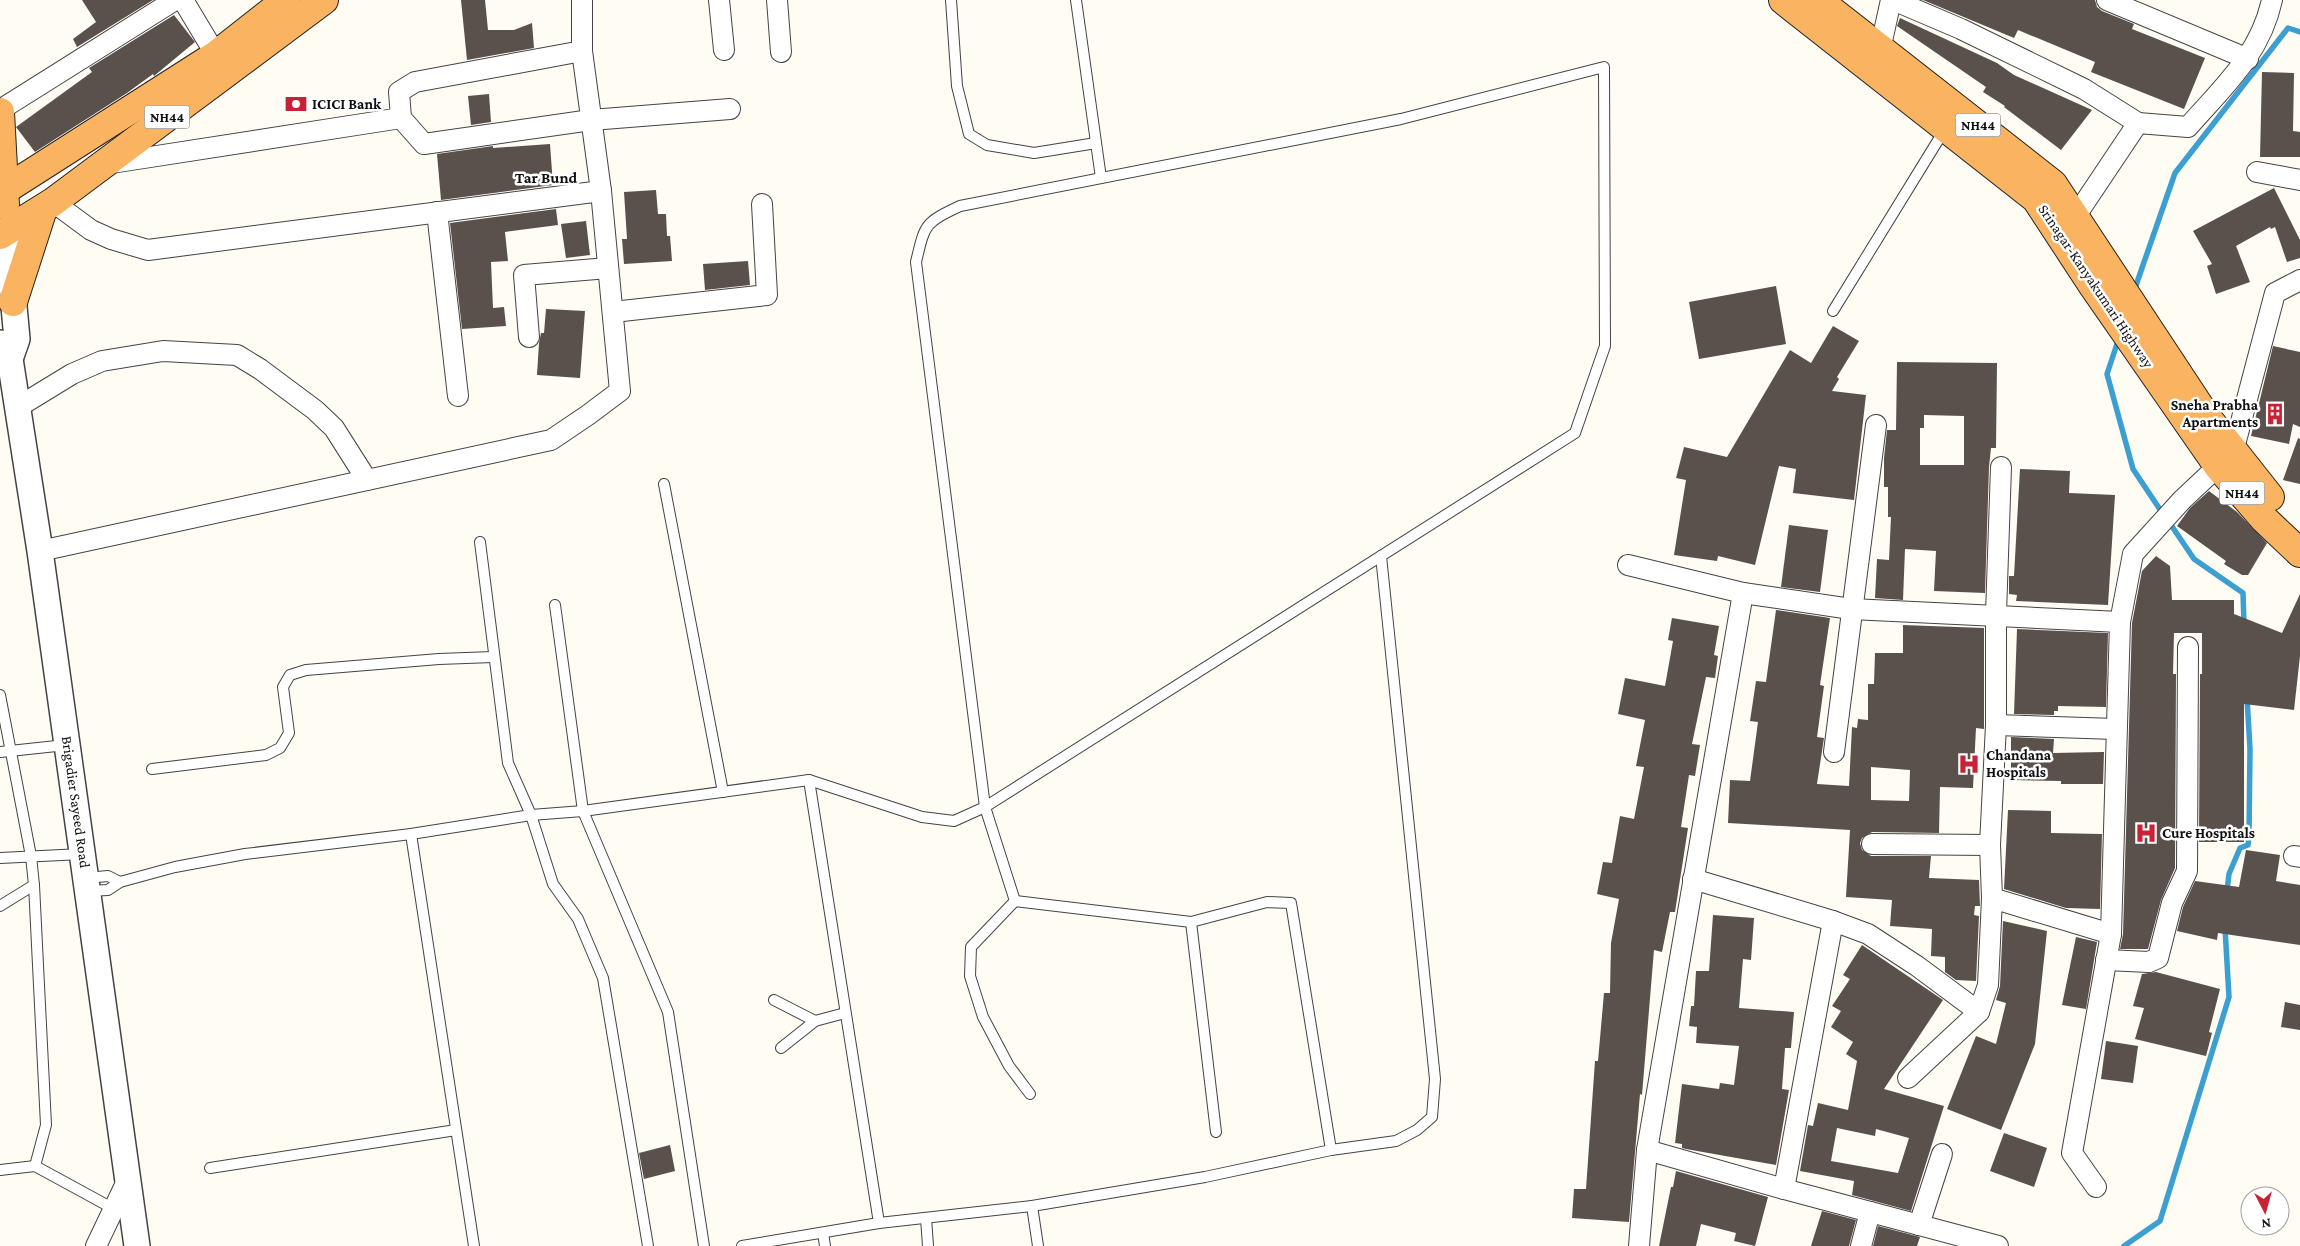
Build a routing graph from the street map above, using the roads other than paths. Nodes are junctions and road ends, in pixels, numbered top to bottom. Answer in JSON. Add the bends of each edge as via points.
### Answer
{"nodes":[{"id":1,"x":175,"y":0,"type":"edge"},
{"id":2,"x":183,"y":0,"type":"edge"},
{"id":3,"x":286,"y":0,"type":"edge"},
{"id":4,"x":324,"y":0,"type":"edge"},
{"id":5,"x":582,"y":0,"type":"edge"},
{"id":6,"x":719,"y":0,"type":"edge"},
{"id":7,"x":777,"y":0,"type":"edge"},
{"id":8,"x":951,"y":0,"type":"edge"},
{"id":9,"x":1076,"y":0,"type":"edge"},
{"id":10,"x":1783,"y":0,"type":"edge"},
{"id":11,"x":1818,"y":0,"type":"edge"},
{"id":12,"x":1892,"y":0,"type":"edge"},
{"id":13,"x":2107,"y":0,"type":"edge"},
{"id":14,"x":2272,"y":0,"type":"edge"},
{"id":15,"x":724,"y":50,"type":"dead end"},
{"id":16,"x":1880,"y":50,"type":"junction"},
{"id":17,"x":582,"y":51,"type":"junction"},
{"id":18,"x":781,"y":52,"type":"dead end"},
{"id":19,"x":216,"y":55,"type":"junction"},
{"id":20,"x":2248,"y":59,"type":"junction"},
{"id":21,"x":730,"y":108,"type":"dead end"},
{"id":22,"x":0,"y":111,"type":"edge"},
{"id":23,"x":401,"y":118,"type":"junction"},
{"id":24,"x":591,"y":120,"type":"junction"},
{"id":25,"x":2138,"y":123,"type":"junction"},
{"id":26,"x":1946,"y":128,"type":"junction"},
{"id":27,"x":1096,"y":142,"type":"junction"},
{"id":28,"x":103,"y":165,"type":"junction"},
{"id":29,"x":2257,"y":172,"type":"dead end"},
{"id":30,"x":1101,"y":178,"type":"junction"},
{"id":31,"x":2300,"y":180,"type":"edge"},
{"id":32,"x":601,"y":190,"type":"junction"},
{"id":33,"x":2,"y":192,"type":"edge"},
{"id":34,"x":762,"y":204,"type":"dead end"},
{"id":35,"x":48,"y":206,"type":"junction"},
{"id":36,"x":437,"y":212,"type":"junction"},
{"id":37,"x":2075,"y":217,"type":"junction"},
{"id":38,"x":4,"y":233,"type":"edge"},
{"id":39,"x":608,"y":268,"type":"junction"},
{"id":40,"x":2103,"y":280,"type":"junction"},
{"id":41,"x":2300,"y":280,"type":"edge"},
{"id":42,"x":13,"y":302,"type":"junction"},
{"id":43,"x":1833,"y":311,"type":"dead end"},
{"id":44,"x":612,"y":312,"type":"junction"},
{"id":45,"x":529,"y":337,"type":"dead end"},
{"id":46,"x":5,"y":351,"type":"edge"},
{"id":47,"x":458,"y":396,"type":"dead end"},
{"id":48,"x":18,"y":407,"type":"junction"},
{"id":49,"x":1876,"y":425,"type":"dead end"},
{"id":50,"x":2225,"y":459,"type":"junction"},
{"id":51,"x":2001,"y":467,"type":"dead end"},
{"id":52,"x":368,"y":480,"type":"junction"},
{"id":53,"x":664,"y":484,"type":"dead end"},
{"id":54,"x":2300,"y":529,"type":"edge"},
{"id":55,"x":480,"y":542,"type":"dead end"},
{"id":56,"x":40,"y":551,"type":"junction"},
{"id":57,"x":2300,"y":553,"type":"edge"},
{"id":58,"x":1381,"y":556,"type":"junction"},
{"id":59,"x":1628,"y":565,"type":"dead end"},
{"id":60,"x":1743,"y":593,"type":"junction"},
{"id":61,"x":555,"y":605,"type":"dead end"},
{"id":62,"x":1852,"y":609,"type":"junction"},
{"id":63,"x":1996,"y":614,"type":"junction"},
{"id":64,"x":2120,"y":622,"type":"junction"},
{"id":65,"x":2188,"y":647,"type":"dead end"},
{"id":66,"x":493,"y":657,"type":"junction"},
{"id":67,"x":0,"y":695,"type":"edge"},
{"id":68,"x":1996,"y":726,"type":"junction"},
{"id":69,"x":2116,"y":729,"type":"junction"},
{"id":70,"x":68,"y":745,"type":"junction"},
{"id":71,"x":11,"y":751,"type":"junction"},
{"id":72,"x":0,"y":752,"type":"edge"},
{"id":73,"x":1834,"y":752,"type":"dead end"},
{"id":74,"x":152,"y":769,"type":"dead end"},
{"id":75,"x":809,"y":780,"type":"junction"},
{"id":76,"x":723,"y":792,"type":"junction"},
{"id":77,"x":985,"y":808,"type":"junction"},
{"id":78,"x":583,"y":811,"type":"junction"},
{"id":79,"x":531,"y":815,"type":"junction"},
{"id":80,"x":411,"y":834,"type":"junction"},
{"id":81,"x":1872,"y":844,"type":"dead end"},
{"id":82,"x":1990,"y":845,"type":"junction"},
{"id":83,"x":83,"y":854,"type":"junction"},
{"id":84,"x":31,"y":856,"type":"junction"},
{"id":85,"x":0,"y":858,"type":"edge"},
{"id":86,"x":1693,"y":879,"type":"junction"},
{"id":87,"x":87,"y":884,"type":"junction"},
{"id":88,"x":34,"y":885,"type":"junction"},
{"id":89,"x":1992,"y":898,"type":"junction"},
{"id":90,"x":1015,"y":901,"type":"junction"},
{"id":91,"x":0,"y":906,"type":"edge"},
{"id":92,"x":1833,"y":921,"type":"junction"},
{"id":93,"x":1191,"y":922,"type":"junction"},
{"id":94,"x":2111,"y":934,"type":"junction"},
{"id":95,"x":2106,"y":960,"type":"junction"},
{"id":96,"x":774,"y":1000,"type":"dead end"},
{"id":97,"x":1979,"y":1012,"type":"junction"},
{"id":98,"x":845,"y":1013,"type":"junction"},
{"id":99,"x":815,"y":1021,"type":"junction"},
{"id":100,"x":781,"y":1048,"type":"dead end"},
{"id":101,"x":1908,"y":1078,"type":"dead end"},
{"id":102,"x":1030,"y":1094,"type":"dead end"},
{"id":103,"x":456,"y":1130,"type":"junction"},
{"id":104,"x":1216,"y":1132,"type":"dead end"},
{"id":105,"x":1331,"y":1150,"type":"junction"},
{"id":106,"x":1647,"y":1150,"type":"junction"},
{"id":107,"x":1942,"y":1154,"type":"dead end"},
{"id":108,"x":35,"y":1166,"type":"junction"},
{"id":109,"x":210,"y":1168,"type":"dead end"},
{"id":110,"x":0,"y":1170,"type":"edge"},
{"id":111,"x":128,"y":1179,"type":"junction"},
{"id":112,"x":2096,"y":1187,"type":"dead end"},
{"id":113,"x":1784,"y":1190,"type":"junction"},
{"id":114,"x":1032,"y":1206,"type":"junction"},
{"id":115,"x":114,"y":1209,"type":"junction"},
{"id":116,"x":1870,"y":1212,"type":"junction"},
{"id":117,"x":926,"y":1218,"type":"junction"},
{"id":118,"x":879,"y":1223,"type":"junction"},
{"id":119,"x":1919,"y":1224,"type":"junction"},
{"id":120,"x":822,"y":1233,"type":"junction"},
{"id":121,"x":96,"y":1246,"type":"edge"},
{"id":122,"x":137,"y":1246,"type":"edge"},
{"id":123,"x":474,"y":1246,"type":"edge"},
{"id":124,"x":648,"y":1246,"type":"edge"},
{"id":125,"x":704,"y":1246,"type":"edge"},
{"id":126,"x":742,"y":1246,"type":"edge"},
{"id":127,"x":825,"y":1246,"type":"edge"},
{"id":128,"x":928,"y":1246,"type":"edge"},
{"id":129,"x":1038,"y":1246,"type":"edge"},
{"id":130,"x":1639,"y":1246,"type":"edge"},
{"id":131,"x":1861,"y":1246,"type":"edge"},
{"id":132,"x":1998,"y":1246,"type":"edge"}],
"edges":[{"from":1,"to":22,"type":"street"},
{"from":2,"to":19,"type":"street"},
{"from":3,"to":19,"type":"highway","number":"NH44"},
{"from":4,"to":28,"type":"highway","number":"NH44"},
{"from":5,"to":17,"type":"street"},
{"from":6,"to":15,"type":"street"},
{"from":7,"to":18,"type":"street"},
{"from":8,"to":27,"type":"lane","via":[[957,86],[968,134],[987,145],[1034,153]]},
{"from":9,"to":27,"type":"lane"},
{"from":10,"to":26,"type":"highway","name":"Srinagar-Kanyakumari Highway","number":"NH44"},
{"from":11,"to":16,"type":"highway","name":"Srinagar-Kanyakumari Highway","number":"NH44"},
{"from":12,"to":16,"type":"street"},
{"from":12,"to":25,"type":"street","via":[[1961,29],[2084,89]]},
{"from":13,"to":20,"type":"street"},
{"from":14,"to":20,"type":"street","via":[[2268,18]]},
{"from":16,"to":37,"type":"highway","name":"Srinagar-Kanyakumari Highway","number":"NH44","via":[[2053,184]]},
{"from":17,"to":23,"type":"street","via":[[415,82],[399,92]]},
{"from":17,"to":24,"type":"street"},
{"from":19,"to":33,"type":"highway","number":"NH44"},
{"from":20,"to":25,"type":"street","via":[[2188,126]]},
{"from":21,"to":24,"type":"street"},
{"from":22,"to":33,"type":"highway"},
{"from":23,"to":24,"type":"street","via":[[424,144]]},
{"from":23,"to":28,"type":"street"},
{"from":24,"to":32,"type":"street"},
{"from":25,"to":37,"type":"street"},
{"from":26,"to":40,"type":"highway","name":"Srinagar-Kanyakumari Highway","number":"NH44","via":[[2036,199]]},
{"from":26,"to":43,"type":"lane"},
{"from":27,"to":30,"type":"lane"},
{"from":28,"to":35,"type":"highway","number":"NH44"},
{"from":29,"to":31,"type":"street"},
{"from":30,"to":58,"type":"lane","via":[[1401,119],[1604,67],[1604,346],[1574,433]]},
{"from":30,"to":77,"type":"lane","via":[[960,206],[937,217],[924,229],[916,262]]},
{"from":32,"to":36,"type":"street"},
{"from":32,"to":39,"type":"street"},
{"from":33,"to":38,"type":"highway"},
{"from":34,"to":44,"type":"street","via":[[767,295]]},
{"from":35,"to":36,"type":"street","via":[[91,230],[148,250]]},
{"from":35,"to":38,"type":"highway","number":"NH44"},
{"from":35,"to":42,"type":"highway"},
{"from":36,"to":47,"type":"street"},
{"from":37,"to":40,"type":"highway","name":"Srinagar-Kanyakumari Highway","number":"NH44"},
{"from":38,"to":42,"type":"street","name":"Brigadier Sayeed Road"},
{"from":39,"to":44,"type":"street"},
{"from":39,"to":45,"type":"street","via":[[524,275]]},
{"from":40,"to":50,"type":"highway","name":"Srinagar-Kanyakumari Highway","number":"NH44"},
{"from":41,"to":50,"type":"street","via":[[2275,293]]},
{"from":42,"to":46,"type":"street","name":"Brigadier Sayeed Road","via":[[17,339]]},
{"from":44,"to":52,"type":"street","via":[[620,391],[588,416],[551,440]]},
{"from":46,"to":48,"type":"street","name":"Brigadier Sayeed Road"},
{"from":48,"to":52,"type":"street","via":[[72,374],[102,361],[163,352],[237,355],[315,410],[334,428]]},
{"from":48,"to":56,"type":"street","name":"Brigadier Sayeed Road"},
{"from":49,"to":62,"type":"street"},
{"from":50,"to":54,"type":"highway","name":"Srinagar-Kanyakumari Highway","number":"NH44"},
{"from":50,"to":57,"type":"highway","name":"Srinagar-Kanyakumari Highway","number":"NH44","via":[[2264,518]]},
{"from":50,"to":64,"type":"street","via":[[2133,554]]},
{"from":51,"to":63,"type":"street"},
{"from":52,"to":56,"type":"street"},
{"from":53,"to":76,"type":"lane"},
{"from":55,"to":66,"type":"lane"},
{"from":56,"to":70,"type":"street","name":"Brigadier Sayeed Road"},
{"from":58,"to":77,"type":"lane"},
{"from":58,"to":105,"type":"lane","via":[[1435,1079],[1432,1117],[1396,1141]]},
{"from":59,"to":60,"type":"street"},
{"from":60,"to":62,"type":"street"},
{"from":60,"to":86,"type":"street"},
{"from":61,"to":78,"type":"lane"},
{"from":62,"to":63,"type":"street"},
{"from":62,"to":73,"type":"street"},
{"from":63,"to":64,"type":"street"},
{"from":63,"to":68,"type":"street"},
{"from":64,"to":69,"type":"street"},
{"from":65,"to":95,"type":"street","via":[[2187,871],[2172,903],[2158,958],[2149,962]]},
{"from":66,"to":74,"type":"lane","via":[[420,660],[298,672],[290,675],[284,687],[289,733],[280,748],[266,755]]},
{"from":66,"to":79,"type":"lane","via":[[508,763]]},
{"from":67,"to":71,"type":"lane"},
{"from":68,"to":69,"type":"street"},
{"from":68,"to":82,"type":"street"},
{"from":69,"to":94,"type":"street"},
{"from":70,"to":71,"type":"lane"},
{"from":70,"to":83,"type":"street","name":"Brigadier Sayeed Road"},
{"from":71,"to":72,"type":"lane"},
{"from":71,"to":84,"type":"lane"},
{"from":75,"to":76,"type":"lane"},
{"from":75,"to":77,"type":"lane","via":[[922,817],[954,821]]},
{"from":75,"to":98,"type":"lane"},
{"from":76,"to":78,"type":"lane"},
{"from":77,"to":90,"type":"lane"},
{"from":78,"to":79,"type":"lane"},
{"from":78,"to":125,"type":"lane","via":[[668,1012]]},
{"from":79,"to":80,"type":"lane"},
{"from":79,"to":124,"type":"lane","via":[[553,884],[578,919],[603,978]]},
{"from":80,"to":87,"type":"lane","via":[[245,854],[175,867],[120,882],[108,890]]},
{"from":80,"to":103,"type":"lane"},
{"from":81,"to":82,"type":"street"},
{"from":82,"to":89,"type":"street"},
{"from":83,"to":84,"type":"lane"},
{"from":83,"to":87,"type":"street","name":"Brigadier Sayeed Road"},
{"from":84,"to":85,"type":"lane"},
{"from":84,"to":88,"type":"lane"},
{"from":86,"to":92,"type":"street"},
{"from":86,"to":106,"type":"street"},
{"from":87,"to":111,"type":"street","name":"Brigadier Sayeed Road"},
{"from":88,"to":91,"type":"lane"},
{"from":88,"to":108,"type":"lane","via":[[46,1125]]},
{"from":89,"to":94,"type":"street"},
{"from":89,"to":97,"type":"street","via":[[1988,985]]},
{"from":90,"to":93,"type":"lane"},
{"from":90,"to":102,"type":"lane","via":[[971,947],[970,976],[983,1017],[1009,1066]]},
{"from":92,"to":97,"type":"street","via":[[1868,934]]},
{"from":92,"to":113,"type":"street"},
{"from":93,"to":104,"type":"lane"},
{"from":93,"to":105,"type":"lane","via":[[1267,902],[1291,903]]},
{"from":94,"to":95,"type":"street"},
{"from":95,"to":112,"type":"street","via":[[2072,1153]]},
{"from":96,"to":99,"type":"lane"},
{"from":97,"to":101,"type":"street"},
{"from":98,"to":99,"type":"lane"},
{"from":98,"to":118,"type":"lane"},
{"from":99,"to":100,"type":"lane"},
{"from":103,"to":109,"type":"lane"},
{"from":103,"to":123,"type":"lane"},
{"from":105,"to":114,"type":"lane","via":[[1205,1177]]},
{"from":106,"to":113,"type":"street"},
{"from":106,"to":130,"type":"street"},
{"from":107,"to":119,"type":"street"},
{"from":108,"to":110,"type":"lane"},
{"from":108,"to":115,"type":"lane"},
{"from":111,"to":115,"type":"street"},
{"from":111,"to":122,"type":"street","name":"Brigadier Sayeed Road"},
{"from":113,"to":116,"type":"street"},
{"from":114,"to":117,"type":"lane"},
{"from":114,"to":129,"type":"lane"},
{"from":115,"to":121,"type":"street"},
{"from":116,"to":119,"type":"street"},
{"from":116,"to":131,"type":"street"},
{"from":117,"to":118,"type":"lane"},
{"from":117,"to":128,"type":"lane"},
{"from":118,"to":120,"type":"lane"},
{"from":119,"to":132,"type":"street"},
{"from":120,"to":126,"type":"lane"},
{"from":120,"to":127,"type":"lane"}]}
